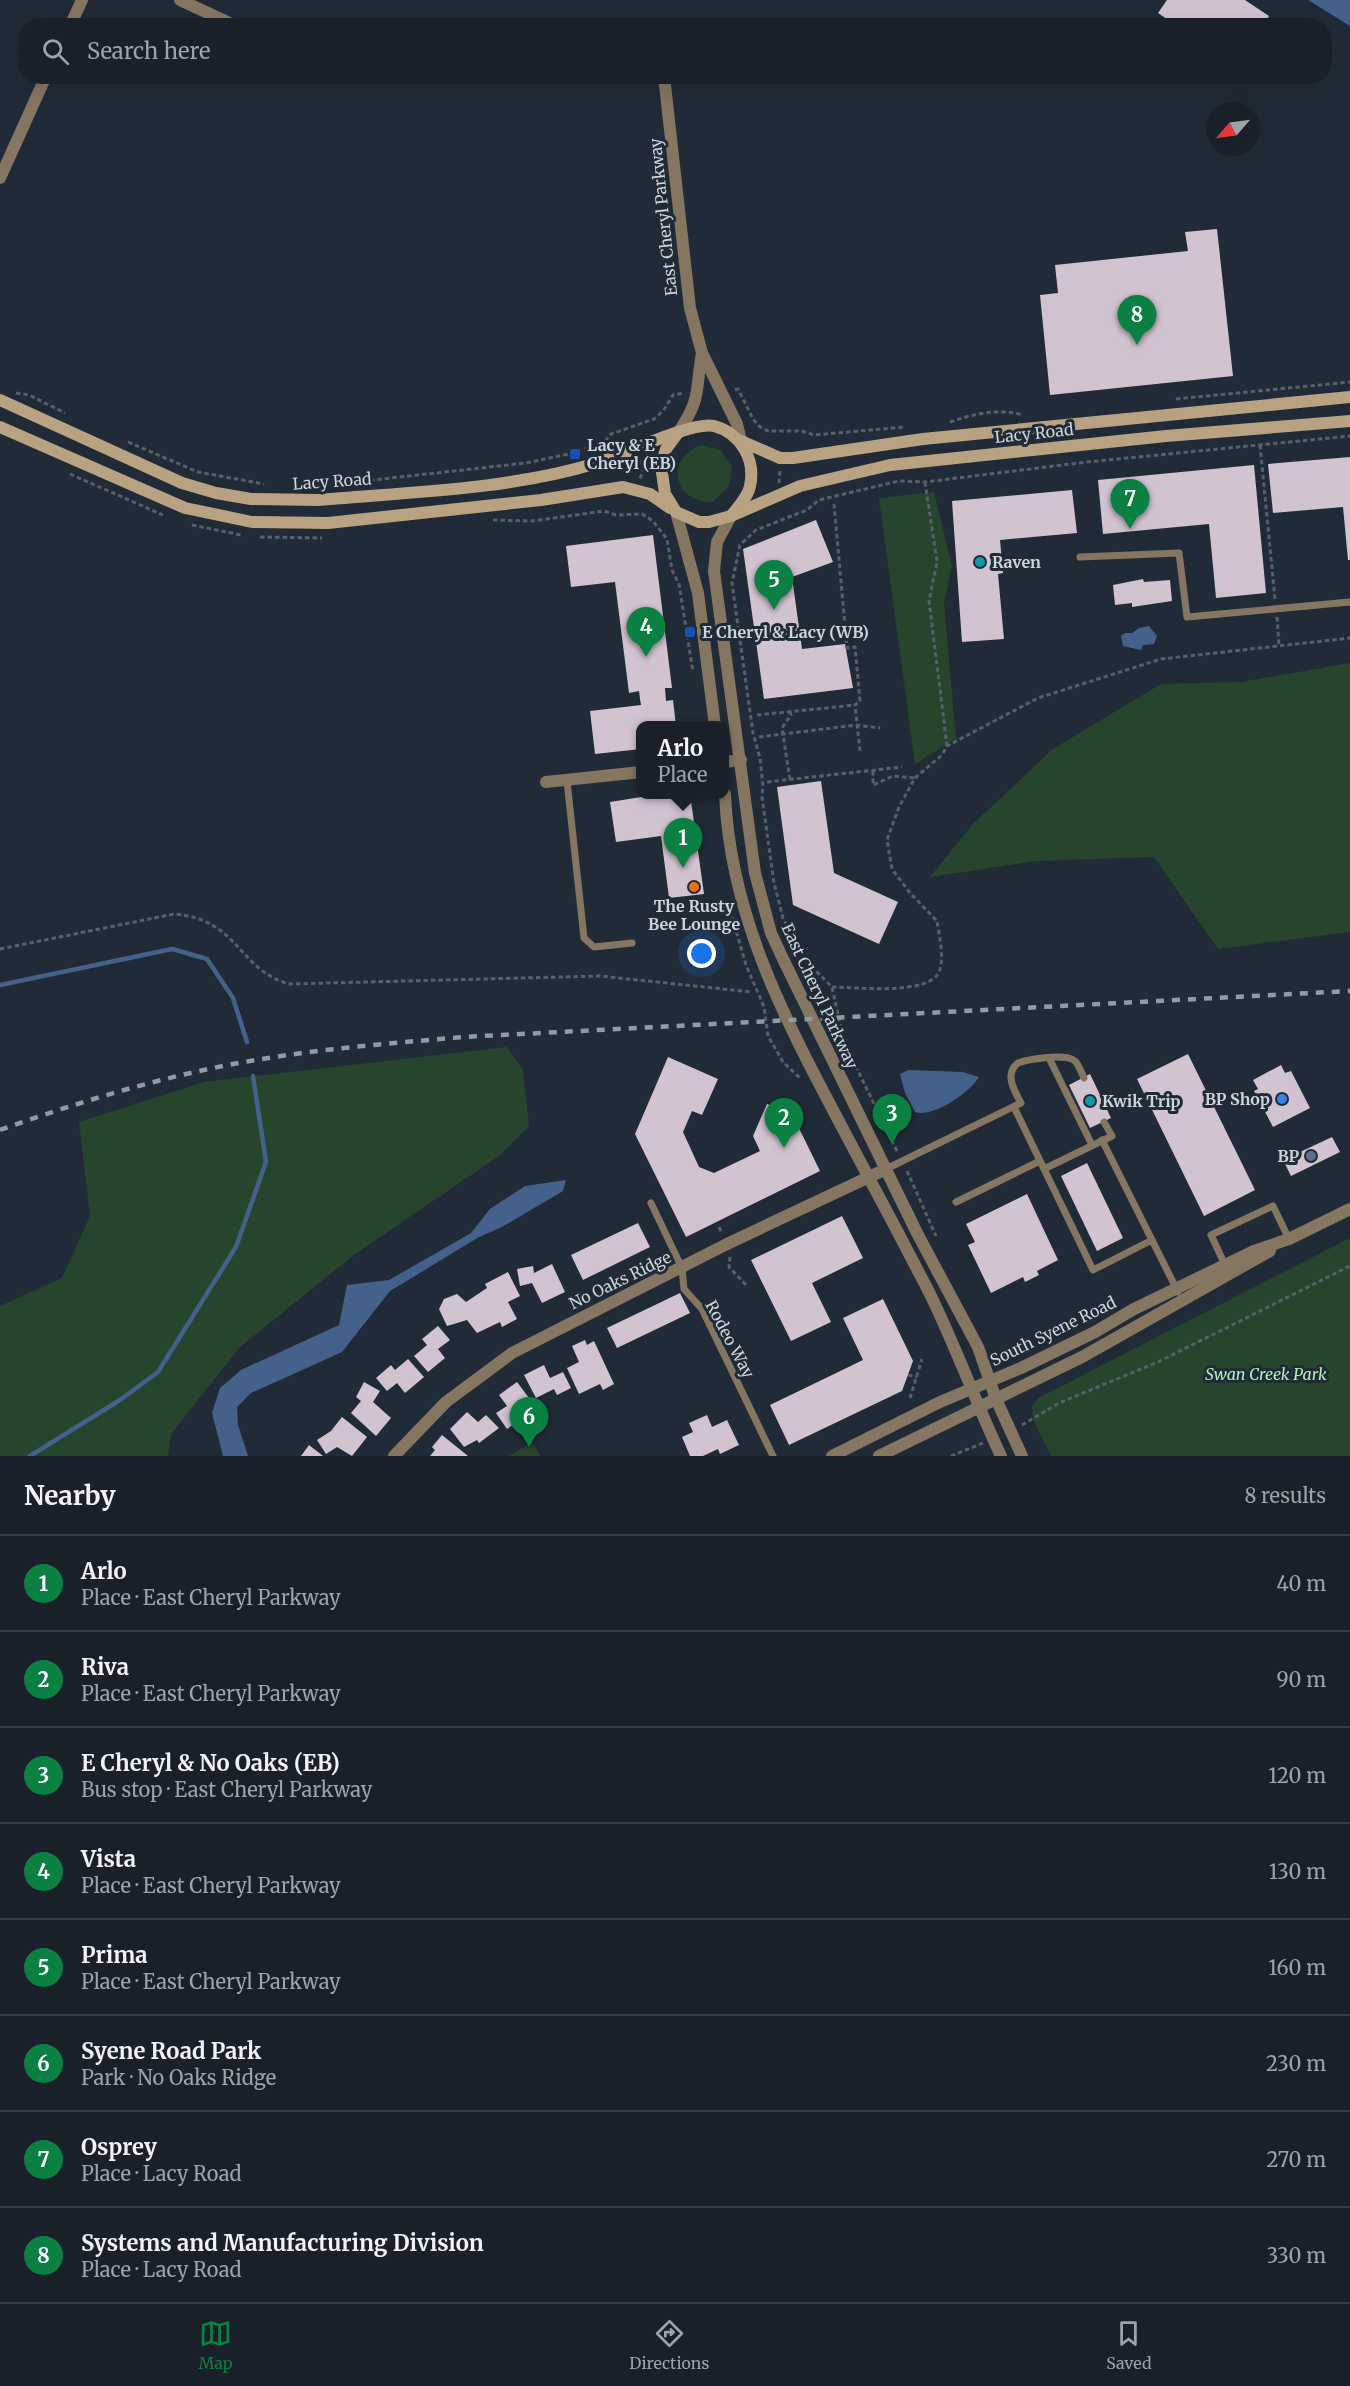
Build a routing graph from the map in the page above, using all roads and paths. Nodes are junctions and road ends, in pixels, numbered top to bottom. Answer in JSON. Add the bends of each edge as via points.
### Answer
{"nodes":[{"id":1,"x":81,"y":0,"type":"edge"},
{"id":2,"x":180,"y":0,"type":"edge"},
{"id":3,"x":73,"y":18,"type":"edge"},
{"id":4,"x":219,"y":18,"type":"edge"},
{"id":5,"x":42,"y":84,"type":"edge"},
{"id":6,"x":665,"y":84,"type":"edge"},
{"id":7,"x":0,"y":178,"type":"edge"},
{"id":8,"x":702,"y":353,"type":"junction"},
{"id":9,"x":1350,"y":382,"type":"edge"},
{"id":10,"x":738,"y":389,"type":"dead end"},
{"id":11,"x":681,"y":392,"type":"dead end"},
{"id":12,"x":1350,"y":397,"type":"edge"},
{"id":13,"x":4,"y":398,"type":"edge"},
{"id":14,"x":1166,"y":400,"type":"dead end"},
{"id":15,"x":1024,"y":415,"type":"dead end"},
{"id":16,"x":74,"y":417,"type":"dead end"},
{"id":17,"x":1350,"y":421,"type":"edge"},
{"id":18,"x":939,"y":423,"type":"dead end"},
{"id":19,"x":916,"y":425,"type":"dead end"},
{"id":20,"x":0,"y":427,"type":"edge"},
{"id":21,"x":678,"y":433,"type":"junction"},
{"id":22,"x":1350,"y":436,"type":"edge"},
{"id":23,"x":119,"y":438,"type":"dead end"},
{"id":24,"x":741,"y":441,"type":"junction"},
{"id":25,"x":1260,"y":445,"type":"junction"},
{"id":26,"x":638,"y":456,"type":"dead end"},
{"id":27,"x":780,"y":468,"type":"dead end"},
{"id":28,"x":640,"y":480,"type":"dead end"},
{"id":29,"x":925,"y":482,"type":"junction"},
{"id":30,"x":348,"y":483,"type":"dead end"},
{"id":31,"x":270,"y":485,"type":"dead end"},
{"id":32,"x":781,"y":488,"type":"dead end"},
{"id":33,"x":834,"y":504,"type":"dead end"},
{"id":34,"x":632,"y":506,"type":"dead end"},
{"id":35,"x":630,"y":512,"type":"junction"},
{"id":36,"x":676,"y":512,"type":"junction"},
{"id":37,"x":616,"y":515,"type":"dead end"},
{"id":38,"x":731,"y":516,"type":"junction"},
{"id":39,"x":1080,"y":557,"type":"dead end"},
{"id":40,"x":1350,"y":602,"type":"edge"},
{"id":41,"x":1276,"y":610,"type":"junction"},
{"id":42,"x":1350,"y":638,"type":"edge"},
{"id":43,"x":1279,"y":646,"type":"junction"},
{"id":44,"x":694,"y":679,"type":"dead end"},
{"id":45,"x":855,"y":705,"type":"junction"},
{"id":46,"x":790,"y":711,"type":"junction"},
{"id":47,"x":757,"y":715,"type":"dead end"},
{"id":48,"x":714,"y":721,"type":"edge"},
{"id":49,"x":856,"y":725,"type":"junction"},
{"id":50,"x":880,"y":728,"type":"dead end"},
{"id":51,"x":783,"y":734,"type":"junction"},
{"id":52,"x":759,"y":737,"type":"dead end"},
{"id":53,"x":947,"y":746,"type":"junction"},
{"id":54,"x":860,"y":752,"type":"dead end"},
{"id":55,"x":741,"y":760,"type":"junction"},
{"id":56,"x":729,"y":762,"type":"edge"},
{"id":57,"x":902,"y":767,"type":"dead end"},
{"id":58,"x":873,"y":771,"type":"junction"},
{"id":59,"x":636,"y":773,"type":"edge"},
{"id":60,"x":915,"y":778,"type":"junction"},
{"id":61,"x":790,"y":780,"type":"junction"},
{"id":62,"x":567,"y":781,"type":"junction"},
{"id":63,"x":546,"y":782,"type":"dead end"},
{"id":64,"x":767,"y":782,"type":"dead end"},
{"id":65,"x":725,"y":799,"type":"edge"},
{"id":66,"x":632,"y":944,"type":"dead end"},
{"id":67,"x":0,"y":949,"type":"edge"},
{"id":68,"x":752,"y":992,"type":"dead end"},
{"id":69,"x":1049,"y":1058,"type":"junction"},
{"id":70,"x":1084,"y":1078,"type":"dead end"},
{"id":71,"x":1017,"y":1105,"type":"junction"},
{"id":72,"x":1104,"y":1122,"type":"dead end"},
{"id":73,"x":1102,"y":1140,"type":"junction"},
{"id":74,"x":1092,"y":1145,"type":"junction"},
{"id":75,"x":1040,"y":1161,"type":"junction"},
{"id":76,"x":886,"y":1169,"type":"junction"},
{"id":77,"x":1044,"y":1169,"type":"junction"},
{"id":78,"x":868,"y":1178,"type":"junction"},
{"id":79,"x":651,"y":1203,"type":"dead end"},
{"id":80,"x":956,"y":1203,"type":"dead end"},
{"id":81,"x":1350,"y":1209,"type":"edge"},
{"id":82,"x":1289,"y":1239,"type":"junction"},
{"id":83,"x":1152,"y":1240,"type":"junction"},
{"id":84,"x":730,"y":1250,"type":"dead end"},
{"id":85,"x":1350,"y":1266,"type":"edge"},
{"id":86,"x":682,"y":1268,"type":"junction"},
{"id":87,"x":1228,"y":1270,"type":"junction"},
{"id":88,"x":748,"y":1287,"type":"dead end"},
{"id":89,"x":1176,"y":1289,"type":"junction"},
{"id":90,"x":1183,"y":1302,"type":"junction"},
{"id":91,"x":922,"y":1359,"type":"dead end"},
{"id":92,"x":908,"y":1375,"type":"dead end"},
{"id":93,"x":917,"y":1377,"type":"junction"},
{"id":94,"x":990,"y":1381,"type":"junction"},
{"id":95,"x":970,"y":1389,"type":"junction"},
{"id":96,"x":910,"y":1398,"type":"dead end"},
{"id":97,"x":996,"y":1399,"type":"junction"},
{"id":98,"x":978,"y":1408,"type":"junction"},
{"id":99,"x":1023,"y":1424,"type":"dead end"},
{"id":100,"x":984,"y":1443,"type":"dead end"},
{"id":101,"x":394,"y":1456,"type":"edge"},
{"id":102,"x":773,"y":1456,"type":"edge"},
{"id":103,"x":832,"y":1456,"type":"edge"},
{"id":104,"x":879,"y":1456,"type":"edge"},
{"id":105,"x":951,"y":1456,"type":"edge"},
{"id":106,"x":1001,"y":1456,"type":"edge"},
{"id":107,"x":1022,"y":1456,"type":"edge"}],
"edges":[{"from":1,"to":3,"type":"street"},
{"from":2,"to":4,"type":"street"},
{"from":5,"to":7,"type":"street"},
{"from":6,"to":8,"type":"street","name":"East Cheryl Parkway","via":[[687,289]]},
{"from":8,"to":21,"type":"street","name":"East Cheryl Parkway","via":[[698,397]]},
{"from":8,"to":24,"type":"street","name":"East Cheryl Parkway","via":[[737,424]]},
{"from":9,"to":14,"type":"path"},
{"from":10,"to":19,"type":"path","via":[[760,427],[780,433],[802,431],[814,435]]},
{"from":11,"to":30,"type":"path","via":[[673,395],[654,419],[611,434],[596,446],[526,464]]},
{"from":12,"to":24,"type":"main road","name":"Lacy Road","via":[[923,439],[800,458],[780,458]]},
{"from":13,"to":16,"type":"path","via":[[22,393]]},
{"from":13,"to":21,"type":"main road","name":"Lacy Road","via":[[182,483],[227,495],[284,501],[528,478],[598,463]]},
{"from":15,"to":18,"type":"path","via":[[1010,411]]},
{"from":17,"to":38,"type":"main road","name":"Lacy Road","via":[[890,465],[800,486]]},
{"from":20,"to":36,"type":"main road","via":[[185,508],[252,522],[328,523],[530,502],[623,487],[650,494]]},
{"from":21,"to":24,"type":"main road","via":[[701,425],[713,426]]},
{"from":21,"to":36,"type":"main road","via":[[666,449],[661,465],[665,494]]},
{"from":22,"to":25,"type":"path"},
{"from":23,"to":31,"type":"path","via":[[198,472]]},
{"from":24,"to":38,"type":"main road","via":[[750,462],[750,486]]},
{"from":25,"to":29,"type":"path"},
{"from":25,"to":41,"type":"path"},
{"from":26,"to":28,"type":"path","via":[[643,470]]},
{"from":27,"to":32,"type":"path"},
{"from":29,"to":53,"type":"path","via":[[937,562],[929,601]]},
{"from":29,"to":60,"type":"path","via":[[880,484],[819,500],[807,510],[756,530],[746,537],[737,553],[732,583],[761,768],[774,883],[796,948],[832,987],[919,987],[936,978],[940,970],[937,921],[892,869],[887,840]]},
{"from":33,"to":45,"type":"path","via":[[847,648],[855,647],[859,683],[860,701]]},
{"from":34,"to":35,"type":"path"},
{"from":35,"to":37,"type":"path"},
{"from":35,"to":44,"type":"path","via":[[642,514],[667,539],[672,570],[682,593]]},
{"from":36,"to":38,"type":"main road","via":[[699,522]]},
{"from":36,"to":48,"type":"street","via":[[698,593]]},
{"from":38,"to":55,"type":"street","name":"East Cheryl Parkway","via":[[717,542],[714,572]]},
{"from":39,"to":41,"type":"lane","via":[[1179,553],[1186,617]]},
{"from":40,"to":41,"type":"lane"},
{"from":41,"to":43,"type":"path"},
{"from":42,"to":43,"type":"path"},
{"from":43,"to":53,"type":"path","via":[[1161,659],[1038,698]]},
{"from":45,"to":46,"type":"path"},
{"from":45,"to":49,"type":"path"},
{"from":46,"to":47,"type":"path"},
{"from":46,"to":51,"type":"path"},
{"from":49,"to":50,"type":"path"},
{"from":49,"to":51,"type":"path"},
{"from":49,"to":54,"type":"path"},
{"from":51,"to":52,"type":"path"},
{"from":51,"to":61,"type":"path"},
{"from":53,"to":60,"type":"path"},
{"from":55,"to":56,"type":"street"},
{"from":55,"to":76,"type":"street","name":"East Cheryl Parkway","via":[[755,873],[771,933]]},
{"from":57,"to":58,"type":"path"},
{"from":58,"to":60,"type":"path","via":[[873,784],[894,776]]},
{"from":58,"to":61,"type":"path"},
{"from":59,"to":62,"type":"street"},
{"from":61,"to":64,"type":"path"},
{"from":62,"to":63,"type":"street"},
{"from":62,"to":66,"type":"lane","via":[[584,938],[594,947]]},
{"from":65,"to":78,"type":"street","via":[[734,868],[750,934],[816,1078]]},
{"from":67,"to":68,"type":"path","via":[[174,914],[220,928],[262,971],[289,984],[600,976]]},
{"from":69,"to":70,"type":"lane","via":[[1071,1058]]},
{"from":69,"to":71,"type":"lane","via":[[1013,1066],[1011,1083]]},
{"from":69,"to":74,"type":"lane"},
{"from":71,"to":75,"type":"lane"},
{"from":71,"to":76,"type":"lane"},
{"from":72,"to":73,"type":"lane","via":[[1112,1136]]},
{"from":73,"to":74,"type":"lane"},
{"from":73,"to":83,"type":"lane"},
{"from":74,"to":77,"type":"lane"},
{"from":75,"to":77,"type":"lane"},
{"from":75,"to":80,"type":"lane"},
{"from":76,"to":78,"type":"street","name":"No Oaks Ridge"},
{"from":76,"to":94,"type":"street","name":"East Cheryl Parkway","via":[[978,1347]]},
{"from":77,"to":83,"type":"lane","via":[[1093,1270]]},
{"from":78,"to":86,"type":"street","name":"No Oaks Ridge"},
{"from":78,"to":95,"type":"street","via":[[960,1357]]},
{"from":79,"to":86,"type":"lane","name":"Rodeo Way"},
{"from":81,"to":82,"type":"street","name":"South Syene Road"},
{"from":82,"to":87,"type":"street","name":"South Syene Road"},
{"from":82,"to":87,"type":"lane","via":[[1273,1206],[1211,1235]]},
{"from":83,"to":89,"type":"lane"},
{"from":84,"to":88,"type":"path","via":[[729,1267]]},
{"from":85,"to":99,"type":"path","via":[[1158,1362],[1059,1403]]},
{"from":86,"to":101,"type":"street","name":"No Oaks Ridge","via":[[537,1339],[496,1364],[446,1402]]},
{"from":86,"to":102,"type":"lane","name":"Rodeo Way","via":[[684,1289],[702,1309]]},
{"from":87,"to":89,"type":"street","name":"South Syene Road"},
{"from":87,"to":90,"type":"street","name":"South Syene Road"},
{"from":89,"to":90,"type":"lane"},
{"from":89,"to":94,"type":"street","name":"South Syene Road"},
{"from":90,"to":97,"type":"street","name":"South Syene Road"},
{"from":91,"to":93,"type":"path"},
{"from":92,"to":93,"type":"path"},
{"from":93,"to":96,"type":"path"},
{"from":94,"to":95,"type":"street","name":"South Syene Road"},
{"from":94,"to":97,"type":"street","name":"East Cheryl Parkway"},
{"from":95,"to":98,"type":"street"},
{"from":95,"to":103,"type":"street","name":"South Syene Road"},
{"from":97,"to":98,"type":"street","name":"South Syene Road"},
{"from":97,"to":107,"type":"street","name":"East Cheryl Parkway"},
{"from":98,"to":104,"type":"street","name":"South Syene Road"},
{"from":98,"to":106,"type":"street"},
{"from":100,"to":105,"type":"path"}]}
